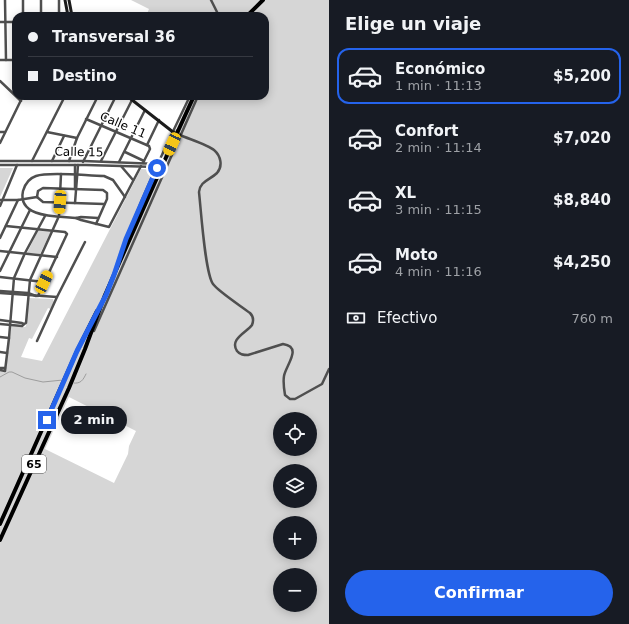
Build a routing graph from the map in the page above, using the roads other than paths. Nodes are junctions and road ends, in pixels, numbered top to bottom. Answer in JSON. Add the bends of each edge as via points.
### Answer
{"nodes":[{"id":1,"x":5,"y":0,"type":"edge"},
{"id":2,"x":23,"y":0,"type":"edge"},
{"id":3,"x":41,"y":0,"type":"edge"},
{"id":4,"x":59,"y":0,"type":"edge"},
{"id":5,"x":65,"y":0,"type":"edge"},
{"id":6,"x":69,"y":0,"type":"edge"},
{"id":7,"x":211,"y":0,"type":"edge"},
{"id":8,"x":255,"y":0,"type":"edge"},
{"id":9,"x":263,"y":0,"type":"edge"},
{"id":10,"x":258,"y":5,"type":"junction"},
{"id":11,"x":23,"y":12,"type":"edge"},
{"id":12,"x":41,"y":12,"type":"edge"},
{"id":13,"x":59,"y":12,"type":"edge"},
{"id":14,"x":67,"y":12,"type":"edge"},
{"id":15,"x":71,"y":12,"type":"edge"},
{"id":16,"x":217,"y":12,"type":"edge"},
{"id":17,"x":251,"y":12,"type":"edge"},
{"id":18,"x":0,"y":22,"type":"edge"},
{"id":19,"x":5,"y":22,"type":"junction"},
{"id":20,"x":12,"y":22,"type":"edge"},
{"id":21,"x":0,"y":60,"type":"edge"},
{"id":22,"x":6,"y":60,"type":"junction"},
{"id":23,"x":12,"y":60,"type":"edge"},
{"id":24,"x":0,"y":81,"type":"edge"},
{"id":25,"x":12,"y":92,"type":"edge"},
{"id":26,"x":63,"y":100,"type":"edge"},
{"id":27,"x":96,"y":100,"type":"edge"},
{"id":28,"x":114,"y":100,"type":"edge"},
{"id":29,"x":132,"y":100,"type":"joint"},
{"id":30,"x":189,"y":100,"type":"edge"},
{"id":31,"x":192,"y":100,"type":"edge"},
{"id":32,"x":196,"y":100,"type":"edge"},
{"id":33,"x":21,"y":101,"type":"edge"},
{"id":34,"x":146,"y":110,"type":"junction"},
{"id":35,"x":86,"y":119,"type":"junction"},
{"id":36,"x":159,"y":120,"type":"junction"},
{"id":37,"x":101,"y":125,"type":"junction"},
{"id":38,"x":0,"y":132,"type":"edge"},
{"id":39,"x":5,"y":132,"type":"junction"},
{"id":40,"x":47,"y":132,"type":"junction"},
{"id":41,"x":116,"y":132,"type":"junction"},
{"id":42,"x":177,"y":134,"type":"junction"},
{"id":43,"x":64,"y":136,"type":"junction"},
{"id":44,"x":77,"y":138,"type":"junction"},
{"id":45,"x":132,"y":138,"type":"junction"},
{"id":46,"x":0,"y":143,"type":"edge"},
{"id":47,"x":147,"y":145,"type":"junction"},
{"id":48,"x":125,"y":152,"type":"junction"},
{"id":49,"x":0,"y":161,"type":"edge"},
{"id":50,"x":32,"y":161,"type":"junction"},
{"id":51,"x":52,"y":161,"type":"junction"},
{"id":52,"x":84,"y":161,"type":"junction"},
{"id":53,"x":101,"y":162,"type":"junction"},
{"id":54,"x":115,"y":162,"type":"junction"},
{"id":55,"x":119,"y":162,"type":"junction"},
{"id":56,"x":69,"y":163,"type":"junction"},
{"id":57,"x":143,"y":163,"type":"junction"},
{"id":58,"x":0,"y":165,"type":"edge"},
{"id":59,"x":17,"y":165,"type":"junction"},
{"id":60,"x":77,"y":165,"type":"junction"},
{"id":61,"x":83,"y":165,"type":"junction"},
{"id":62,"x":114,"y":166,"type":"junction"},
{"id":63,"x":120,"y":166,"type":"junction"},
{"id":64,"x":158,"y":166,"type":"junction"},
{"id":65,"x":61,"y":174,"type":"junction"},
{"id":66,"x":76,"y":175,"type":"junction"},
{"id":67,"x":134,"y":181,"type":"junction"},
{"id":68,"x":60,"y":188,"type":"junction"},
{"id":69,"x":76,"y":189,"type":"junction"},
{"id":70,"x":37,"y":197,"type":"junction"},
{"id":71,"x":125,"y":197,"type":"junction"},
{"id":72,"x":1,"y":200,"type":"edge"},
{"id":73,"x":18,"y":200,"type":"junction"},
{"id":74,"x":23,"y":200,"type":"junction"},
{"id":75,"x":60,"y":202,"type":"junction"},
{"id":76,"x":75,"y":203,"type":"junction"},
{"id":77,"x":104,"y":204,"type":"junction"},
{"id":78,"x":0,"y":206,"type":"edge"},
{"id":79,"x":30,"y":210,"type":"junction"},
{"id":80,"x":45,"y":216,"type":"junction"},
{"id":81,"x":59,"y":216,"type":"junction"},
{"id":82,"x":76,"y":218,"type":"junction"},
{"id":83,"x":98,"y":218,"type":"junction"},
{"id":84,"x":96,"y":224,"type":"junction"},
{"id":85,"x":6,"y":226,"type":"junction"},
{"id":86,"x":22,"y":228,"type":"junction"},
{"id":87,"x":38,"y":228,"type":"junction"},
{"id":88,"x":52,"y":230,"type":"junction"},
{"id":89,"x":0,"y":238,"type":"edge"},
{"id":90,"x":85,"y":242,"type":"dead end"},
{"id":91,"x":0,"y":251,"type":"edge"},
{"id":92,"x":9,"y":252,"type":"junction"},
{"id":93,"x":25,"y":253,"type":"junction"},
{"id":94,"x":41,"y":254,"type":"junction"},
{"id":95,"x":57,"y":257,"type":"junction"},
{"id":96,"x":0,"y":271,"type":"edge"},
{"id":97,"x":114,"y":275,"type":"junction"},
{"id":98,"x":0,"y":277,"type":"edge"},
{"id":99,"x":14,"y":278,"type":"junction"},
{"id":100,"x":30,"y":280,"type":"junction"},
{"id":101,"x":44,"y":282,"type":"junction"},
{"id":102,"x":0,"y":292,"type":"edge"},
{"id":103,"x":13,"y":293,"type":"junction"},
{"id":104,"x":28,"y":295,"type":"junction"},
{"id":105,"x":106,"y":295,"type":"junction"},
{"id":106,"x":37,"y":296,"type":"junction"},
{"id":107,"x":57,"y":297,"type":"junction"},
{"id":108,"x":0,"y":320,"type":"edge"},
{"id":109,"x":10,"y":323,"type":"junction"},
{"id":110,"x":0,"y":324,"type":"edge"},
{"id":111,"x":0,"y":337,"type":"edge"},
{"id":112,"x":9,"y":338,"type":"junction"},
{"id":113,"x":37,"y":340,"type":"dead end"},
{"id":114,"x":86,"y":350,"type":"junction"},
{"id":115,"x":0,"y":352,"type":"edge"},
{"id":116,"x":7,"y":353,"type":"junction"},
{"id":117,"x":0,"y":369,"type":"edge"},
{"id":118,"x":329,"y":369,"type":"edge"},
{"id":119,"x":0,"y":524,"type":"edge"},
{"id":120,"x":0,"y":540,"type":"edge"}],
"edges":[{"from":1,"to":19,"type":"street"},
{"from":2,"to":11,"type":"street"},
{"from":3,"to":12,"type":"street"},
{"from":4,"to":13,"type":"street"},
{"from":5,"to":14,"type":"main road"},
{"from":6,"to":15,"type":"main road"},
{"from":7,"to":16,"type":"street"},
{"from":8,"to":10,"type":"street"},
{"from":9,"to":10,"type":"highway"},
{"from":10,"to":17,"type":"highway"},
{"from":18,"to":19,"type":"street"},
{"from":19,"to":20,"type":"street"},
{"from":19,"to":22,"type":"street"},
{"from":21,"to":22,"type":"street"},
{"from":22,"to":23,"type":"street"},
{"from":24,"to":25,"type":"street"},
{"from":26,"to":40,"type":"street"},
{"from":27,"to":35,"type":"street"},
{"from":28,"to":37,"type":"street"},
{"from":29,"to":34,"type":"main road"},
{"from":29,"to":41,"type":"street"},
{"from":30,"to":42,"type":"street","number":"65"},
{"from":31,"to":42,"type":"highway","number":"65"},
{"from":32,"to":42,"type":"street","number":"65"},
{"from":33,"to":39,"type":"street"},
{"from":34,"to":36,"type":"main road"},
{"from":34,"to":45,"type":"street"},
{"from":35,"to":37,"type":"street","name":"Calle 11"},
{"from":35,"to":44,"type":"street"},
{"from":36,"to":42,"type":"main road"},
{"from":36,"to":47,"type":"street"},
{"from":37,"to":41,"type":"street","name":"Calle 11"},
{"from":37,"to":52,"type":"street"},
{"from":38,"to":39,"type":"street"},
{"from":39,"to":46,"type":"street"},
{"from":40,"to":43,"type":"street"},
{"from":40,"to":50,"type":"street"},
{"from":41,"to":45,"type":"street","name":"Calle 11"},
{"from":41,"to":53,"type":"street"},
{"from":42,"to":64,"type":"street","number":"65"},
{"from":42,"to":97,"type":"highway","number":"65"},
{"from":42,"to":114,"type":"street","number":"65"},
{"from":42,"to":118,"type":"street","via":[[214,150],[220,159],[219,170],[202,184],[199,192],[210,279],[216,287],[253,316],[251,325],[236,341],[237,351],[248,355],[283,344],[290,348],[293,355],[285,371],[284,381],[285,395],[290,400],[322,384]]},
{"from":43,"to":44,"type":"street"},
{"from":43,"to":51,"type":"street"},
{"from":44,"to":56,"type":"street"},
{"from":45,"to":47,"type":"street","name":"Calle 11"},
{"from":45,"to":48,"type":"street"},
{"from":47,"to":57,"type":"street","name":"Calle 11","via":[[150,149]]},
{"from":48,"to":55,"type":"street"},
{"from":48,"to":57,"type":"street"},
{"from":49,"to":50,"type":"street","name":"Calle 15"},
{"from":50,"to":51,"type":"street","name":"Calle 15"},
{"from":51,"to":56,"type":"street","name":"Calle 15"},
{"from":52,"to":53,"type":"street","name":"Calle 15"},
{"from":52,"to":56,"type":"street","name":"Calle 15"},
{"from":52,"to":61,"type":"street"},
{"from":53,"to":54,"type":"street","name":"Calle 15"},
{"from":54,"to":55,"type":"street","name":"Calle 15"},
{"from":54,"to":62,"type":"street"},
{"from":55,"to":57,"type":"street","name":"Calle 15"},
{"from":56,"to":59,"type":"street","name":"Calle 15"},
{"from":56,"to":60,"type":"street","name":"Calle 15"},
{"from":57,"to":63,"type":"street","name":"Calle 15"},
{"from":57,"to":64,"type":"street","name":"Calle 15"},
{"from":57,"to":67,"type":"street"},
{"from":58,"to":59,"type":"street","name":"Calle 15"},
{"from":59,"to":72,"type":"street"},
{"from":60,"to":61,"type":"street","name":"Calle 15"},
{"from":60,"to":66,"type":"street"},
{"from":61,"to":62,"type":"street","name":"Calle 15"},
{"from":62,"to":63,"type":"street","name":"Calle 15"},
{"from":63,"to":67,"type":"street"},
{"from":64,"to":97,"type":"street","number":"65","via":[[126,239]]},
{"from":65,"to":66,"type":"street"},
{"from":65,"to":68,"type":"street"},
{"from":65,"to":74,"type":"street","via":[[35,176],[29,180],[23,190]]},
{"from":66,"to":69,"type":"street"},
{"from":66,"to":71,"type":"street","via":[[110,178]]},
{"from":67,"to":71,"type":"street"},
{"from":68,"to":69,"type":"street"},
{"from":68,"to":70,"type":"street","via":[[40,189]]},
{"from":68,"to":75,"type":"street"},
{"from":69,"to":76,"type":"street"},
{"from":69,"to":77,"type":"street","via":[[103,190],[107,193]]},
{"from":70,"to":74,"type":"street"},
{"from":70,"to":75,"type":"street","via":[[43,202]]},
{"from":71,"to":84,"type":"street","via":[[110,226]]},
{"from":72,"to":73,"type":"street"},
{"from":72,"to":78,"type":"street"},
{"from":73,"to":74,"type":"street"},
{"from":73,"to":85,"type":"street"},
{"from":74,"to":79,"type":"street"},
{"from":75,"to":76,"type":"street"},
{"from":75,"to":81,"type":"street"},
{"from":76,"to":77,"type":"street"},
{"from":77,"to":83,"type":"street"},
{"from":79,"to":80,"type":"street"},
{"from":79,"to":86,"type":"street"},
{"from":80,"to":81,"type":"street"},
{"from":80,"to":87,"type":"street"},
{"from":81,"to":82,"type":"street"},
{"from":81,"to":88,"type":"street"},
{"from":82,"to":83,"type":"street"},
{"from":82,"to":84,"type":"street"},
{"from":83,"to":84,"type":"street"},
{"from":85,"to":86,"type":"street"},
{"from":85,"to":89,"type":"street"},
{"from":86,"to":87,"type":"street"},
{"from":86,"to":92,"type":"street"},
{"from":87,"to":88,"type":"street"},
{"from":87,"to":93,"type":"street"},
{"from":88,"to":94,"type":"street"},
{"from":88,"to":95,"type":"street","via":[[65,232],[67,235]]},
{"from":90,"to":107,"type":"street"},
{"from":91,"to":92,"type":"street"},
{"from":92,"to":93,"type":"street"},
{"from":92,"to":96,"type":"street"},
{"from":93,"to":94,"type":"street"},
{"from":93,"to":99,"type":"street"},
{"from":94,"to":95,"type":"street"},
{"from":94,"to":100,"type":"street"},
{"from":95,"to":101,"type":"street"},
{"from":97,"to":105,"type":"highway","number":"65"},
{"from":98,"to":99,"type":"street"},
{"from":99,"to":100,"type":"street"},
{"from":99,"to":103,"type":"street"},
{"from":100,"to":101,"type":"street"},
{"from":100,"to":104,"type":"street"},
{"from":101,"to":106,"type":"street"},
{"from":102,"to":103,"type":"street"},
{"from":103,"to":104,"type":"street"},
{"from":103,"to":109,"type":"street"},
{"from":104,"to":106,"type":"street"},
{"from":104,"to":109,"type":"street","via":[[26,323]]},
{"from":105,"to":114,"type":"highway","number":"65"},
{"from":105,"to":119,"type":"highway","number":"65","via":[[77,351]]},
{"from":106,"to":107,"type":"street"},
{"from":107,"to":113,"type":"street"},
{"from":108,"to":109,"type":"street"},
{"from":109,"to":110,"type":"street"},
{"from":109,"to":112,"type":"street"},
{"from":111,"to":112,"type":"street"},
{"from":112,"to":116,"type":"street"},
{"from":114,"to":120,"type":"highway","number":"65"},
{"from":115,"to":116,"type":"street"},
{"from":116,"to":117,"type":"street","via":[[5,370]]}]}
